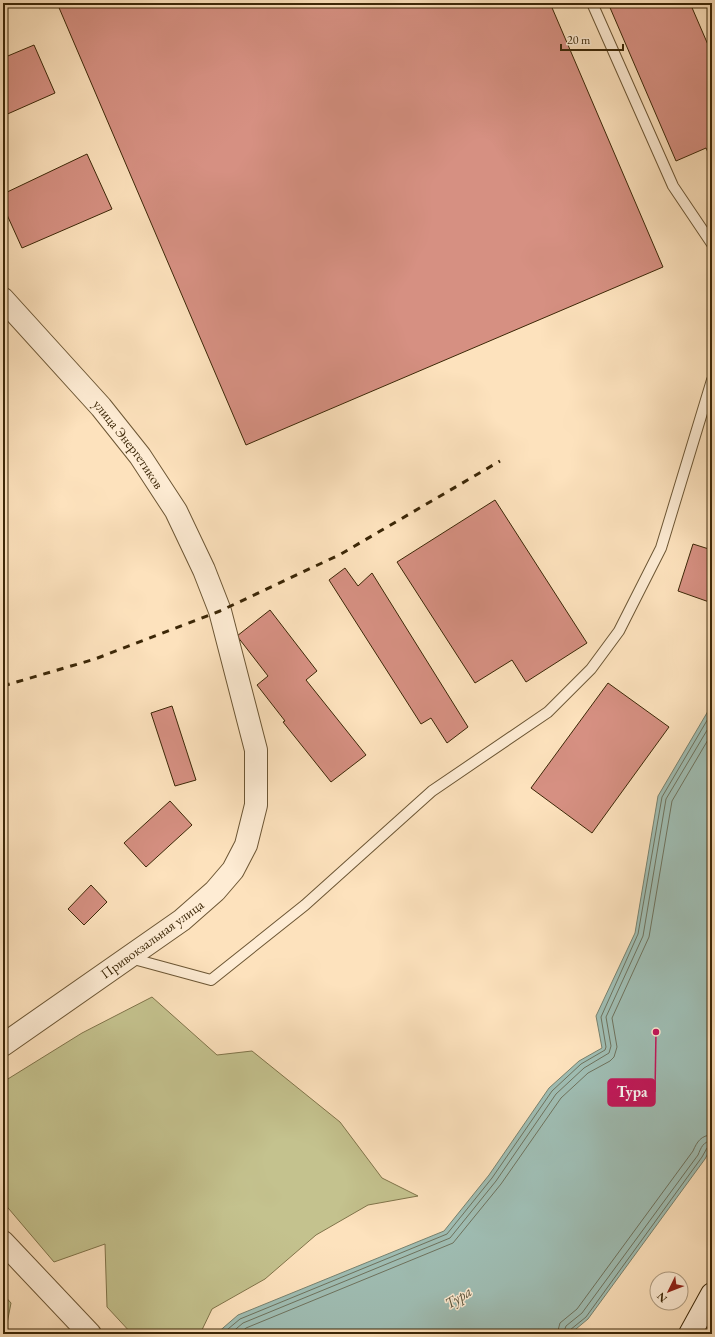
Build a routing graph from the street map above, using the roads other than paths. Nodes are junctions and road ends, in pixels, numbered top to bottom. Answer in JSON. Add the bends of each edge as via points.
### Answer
{"nodes":[{"id":1,"x":592,"y":3,"type":"edge"},
{"id":2,"x":712,"y":244,"type":"edge"},
{"id":3,"x":3,"y":299,"type":"edge"},
{"id":4,"x":712,"y":380,"type":"edge"},
{"id":5,"x":220,"y":611,"type":"joint"},
{"id":6,"x":128,"y":958,"type":"junction"},
{"id":7,"x":3,"y":1045,"type":"edge"},
{"id":8,"x":3,"y":1242,"type":"edge"},
{"id":9,"x":712,"y":1294,"type":"edge"},
{"id":10,"x":90,"y":1334,"type":"edge"},
{"id":11,"x":690,"y":1334,"type":"edge"}],
"edges":[{"from":1,"to":2,"type":"lane","via":[[673,186]]},
{"from":3,"to":5,"type":"street","name":"улица Энергетиков","via":[[101,407],[140,456],[176,512],[204,570]]},
{"from":4,"to":6,"type":"lane","via":[[661,548],[619,632],[591,669],[548,712],[432,791],[305,905],[211,980]]},
{"from":5,"to":6,"type":"street","name":"Привокзальная улица","via":[[256,750],[256,805],[246,845],[233,870],[215,891],[182,920]]},
{"from":6,"to":7,"type":"street","name":"Привокзальная улица"},
{"from":8,"to":10,"type":"street"},
{"from":9,"to":11,"type":"street"}]}
